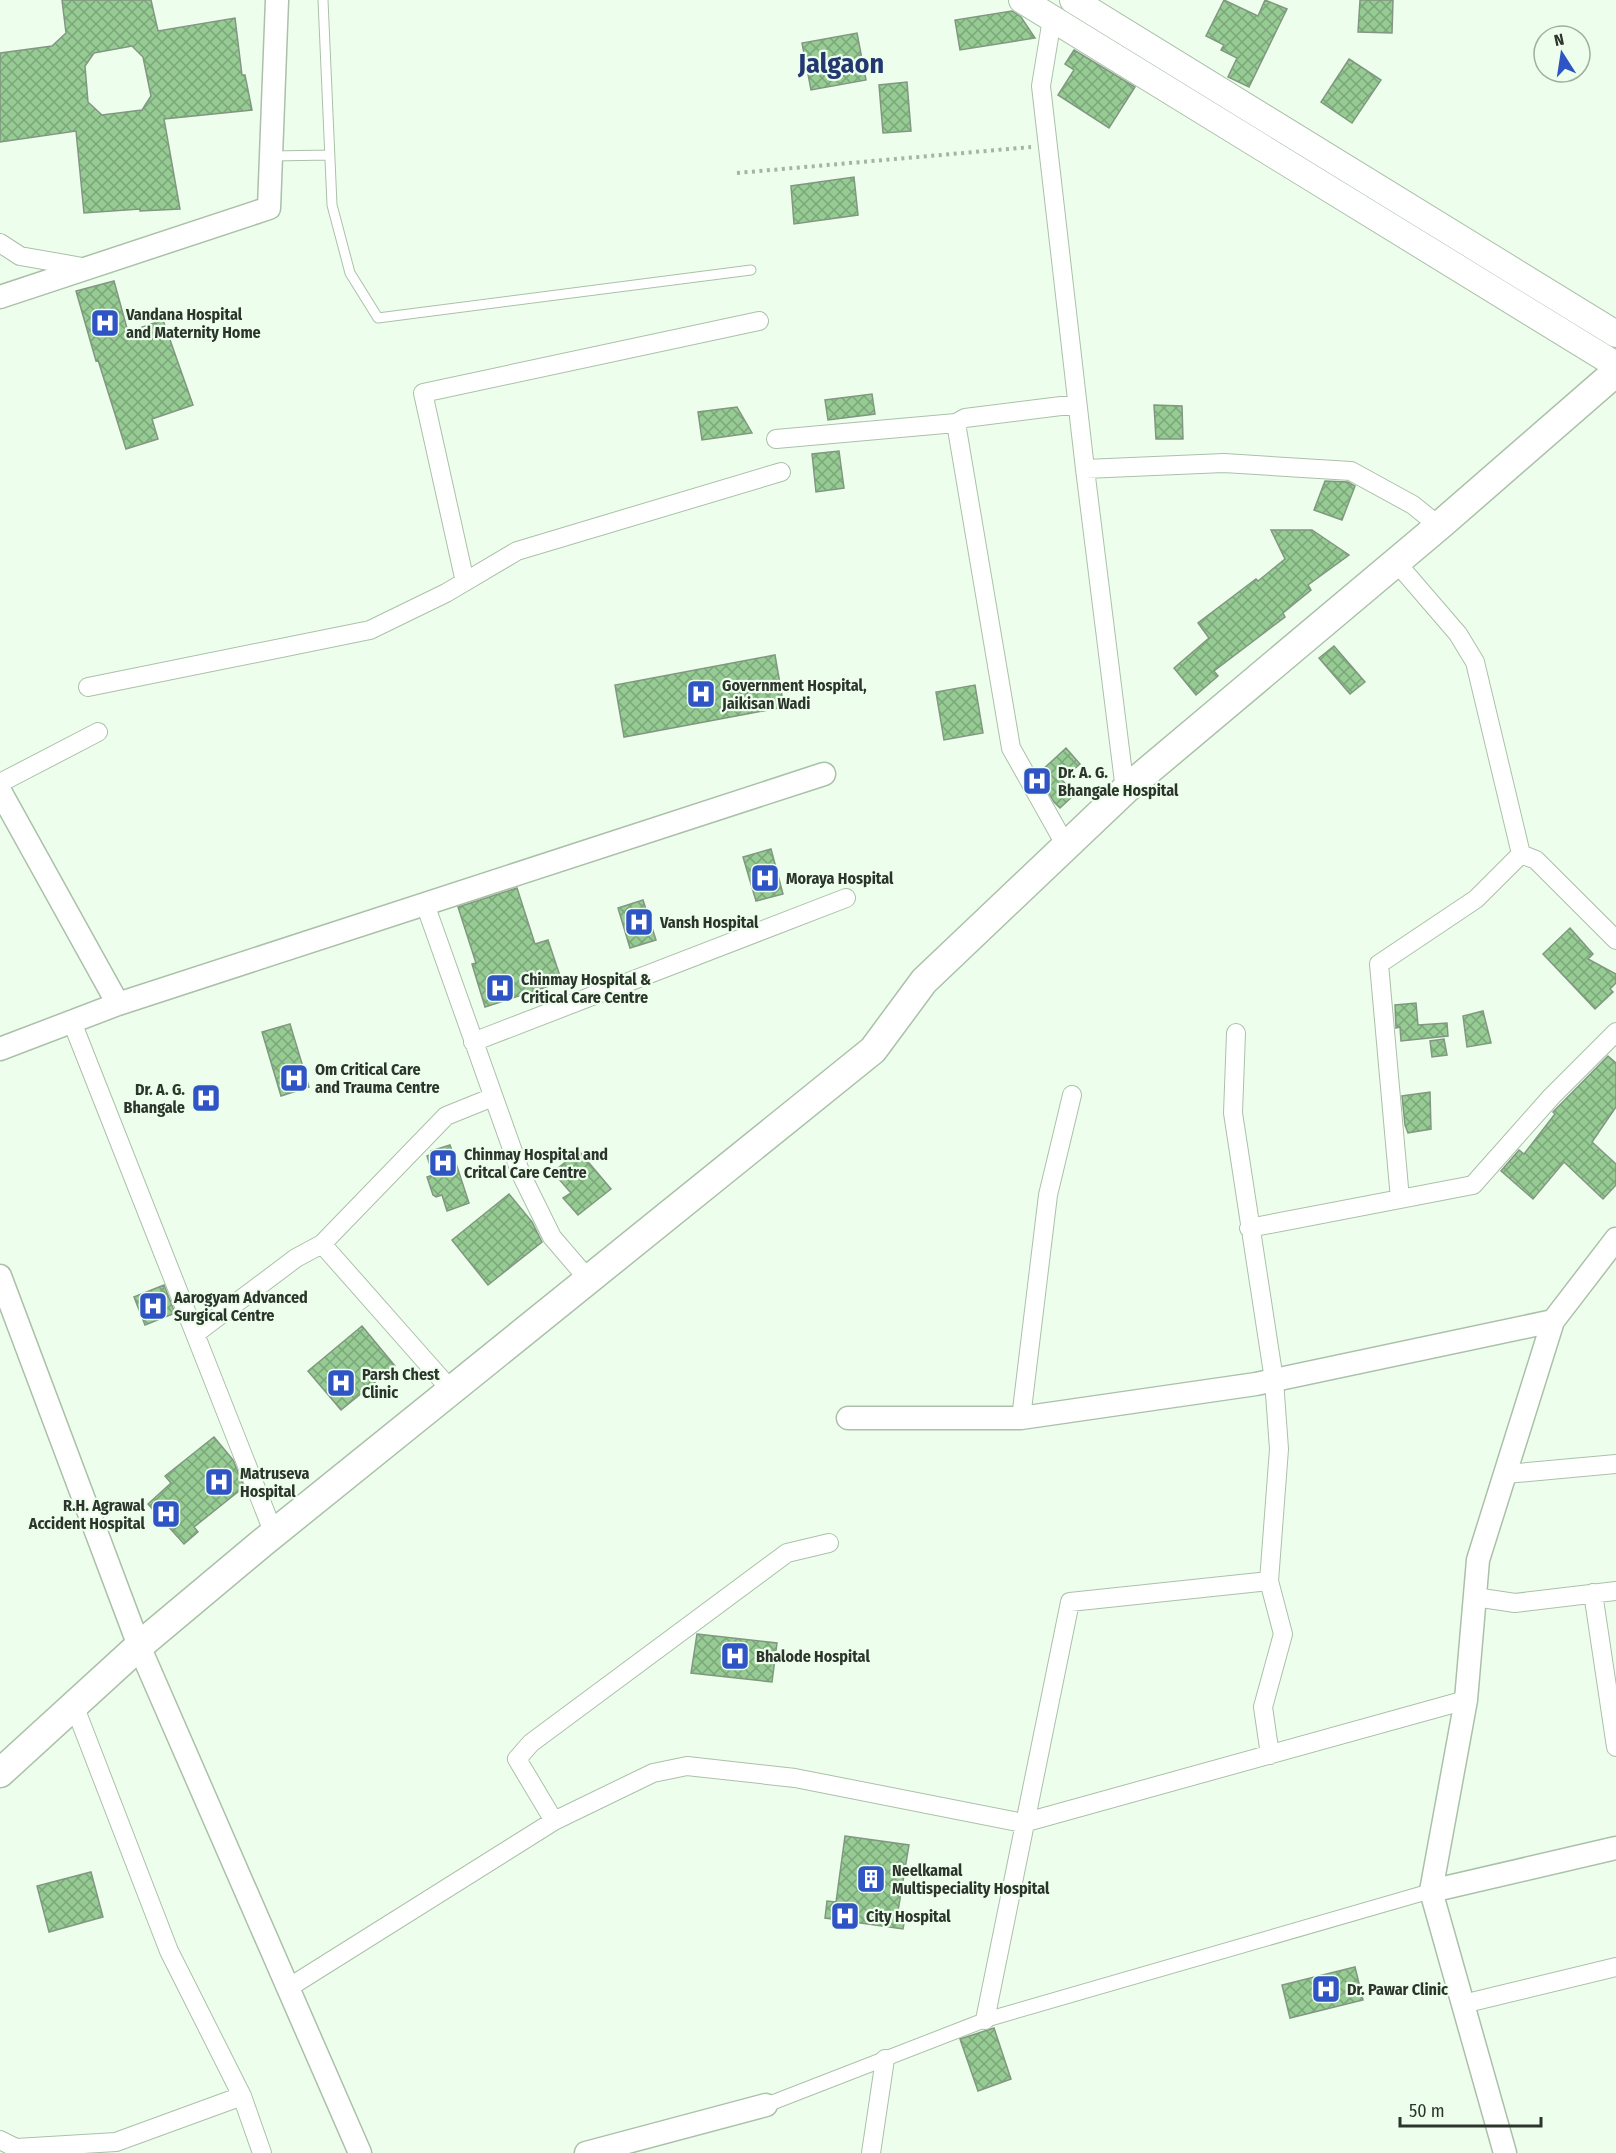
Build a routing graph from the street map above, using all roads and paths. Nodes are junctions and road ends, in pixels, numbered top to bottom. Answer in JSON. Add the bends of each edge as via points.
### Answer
{"nodes":[{"id":1,"x":278,"y":0,"type":"edge"},
{"id":2,"x":323,"y":0,"type":"edge"},
{"id":3,"x":1022,"y":0,"type":"edge"},
{"id":4,"x":1073,"y":0,"type":"edge"},
{"id":5,"x":1052,"y":19,"type":"junction"},
{"id":6,"x":1046,"y":145,"type":"junction"},
{"id":7,"x":330,"y":155,"type":"junction"},
{"id":8,"x":271,"y":156,"type":"junction"},
{"id":9,"x":737,"y":173,"type":"dead end"},
{"id":10,"x":0,"y":243,"type":"edge"},
{"id":11,"x":88,"y":268,"type":"junction"},
{"id":12,"x":751,"y":270,"type":"dead end"},
{"id":13,"x":0,"y":297,"type":"edge"},
{"id":14,"x":759,"y":321,"type":"dead end"},
{"id":15,"x":1616,"y":334,"type":"edge"},
{"id":16,"x":1616,"y":365,"type":"edge"},
{"id":17,"x":1616,"y":372,"type":"edge"},
{"id":18,"x":1077,"y":404,"type":"junction"},
{"id":19,"x":956,"y":423,"type":"junction"},
{"id":20,"x":776,"y":439,"type":"dead end"},
{"id":21,"x":1085,"y":469,"type":"junction"},
{"id":22,"x":781,"y":472,"type":"dead end"},
{"id":23,"x":1439,"y":526,"type":"junction"},
{"id":24,"x":1396,"y":562,"type":"junction"},
{"id":25,"x":465,"y":582,"type":"junction"},
{"id":26,"x":88,"y":687,"type":"dead end"},
{"id":27,"x":98,"y":732,"type":"dead end"},
{"id":28,"x":824,"y":774,"type":"dead end"},
{"id":29,"x":0,"y":783,"type":"edge"},
{"id":30,"x":1125,"y":790,"type":"junction"},
{"id":31,"x":0,"y":791,"type":"edge"},
{"id":32,"x":1066,"y":846,"type":"junction"},
{"id":33,"x":1521,"y":854,"type":"junction"},
{"id":34,"x":846,"y":898,"type":"dead end"},
{"id":35,"x":425,"y":904,"type":"junction"},
{"id":36,"x":1616,"y":940,"type":"edge"},
{"id":37,"x":118,"y":1004,"type":"junction"},
{"id":38,"x":72,"y":1022,"type":"junction"},
{"id":39,"x":1236,"y":1033,"type":"dead end"},
{"id":40,"x":1613,"y":1040,"type":"edge"},
{"id":41,"x":473,"y":1042,"type":"junction"},
{"id":42,"x":0,"y":1049,"type":"edge"},
{"id":43,"x":1072,"y":1095,"type":"dead end"},
{"id":44,"x":493,"y":1096,"type":"junction"},
{"id":45,"x":1400,"y":1198,"type":"junction"},
{"id":46,"x":1249,"y":1228,"type":"junction"},
{"id":47,"x":1616,"y":1239,"type":"edge"},
{"id":48,"x":322,"y":1244,"type":"junction"},
{"id":49,"x":0,"y":1276,"type":"edge"},
{"id":50,"x":588,"y":1279,"type":"junction"},
{"id":51,"x":1553,"y":1321,"type":"junction"},
{"id":52,"x":195,"y":1334,"type":"junction"},
{"id":53,"x":1274,"y":1380,"type":"junction"},
{"id":54,"x":451,"y":1390,"type":"junction"},
{"id":55,"x":848,"y":1418,"type":"dead end"},
{"id":56,"x":1021,"y":1418,"type":"junction"},
{"id":57,"x":1616,"y":1464,"type":"edge"},
{"id":58,"x":1506,"y":1474,"type":"junction"},
{"id":59,"x":274,"y":1534,"type":"junction"},
{"id":60,"x":829,"y":1543,"type":"dead end"},
{"id":61,"x":1269,"y":1581,"type":"junction"},
{"id":62,"x":1616,"y":1592,"type":"edge"},
{"id":63,"x":1593,"y":1593,"type":"junction"},
{"id":64,"x":1475,"y":1597,"type":"junction"},
{"id":65,"x":139,"y":1646,"type":"junction"},
{"id":66,"x":1466,"y":1700,"type":"junction"},
{"id":67,"x":74,"y":1705,"type":"junction"},
{"id":68,"x":1616,"y":1747,"type":"edge"},
{"id":69,"x":1270,"y":1755,"type":"junction"},
{"id":70,"x":0,"y":1773,"type":"edge"},
{"id":71,"x":554,"y":1821,"type":"junction"},
{"id":72,"x":1023,"y":1823,"type":"junction"},
{"id":73,"x":1616,"y":1848,"type":"edge"},
{"id":74,"x":1431,"y":1891,"type":"junction"},
{"id":75,"x":1616,"y":1967,"type":"edge"},
{"id":76,"x":288,"y":1988,"type":"junction"},
{"id":77,"x":1463,"y":2004,"type":"junction"},
{"id":78,"x":985,"y":2020,"type":"junction"},
{"id":79,"x":885,"y":2059,"type":"junction"},
{"id":80,"x":242,"y":2096,"type":"junction"},
{"id":81,"x":766,"y":2105,"type":"joint"},
{"id":82,"x":0,"y":2140,"type":"edge"},
{"id":83,"x":118,"y":2147,"type":"edge"},
{"id":84,"x":262,"y":2153,"type":"edge"},
{"id":85,"x":360,"y":2153,"type":"edge"},
{"id":86,"x":586,"y":2153,"type":"edge"},
{"id":87,"x":872,"y":2153,"type":"edge"},
{"id":88,"x":1504,"y":2153,"type":"edge"}],
"edges":[{"from":1,"to":8,"type":"street"},
{"from":2,"to":7,"type":"lane"},
{"from":3,"to":5,"type":"main road"},
{"from":4,"to":15,"type":"main road"},
{"from":5,"to":6,"type":"street","via":[[1041,86]]},
{"from":5,"to":16,"type":"main road"},
{"from":6,"to":9,"type":"path"},
{"from":6,"to":18,"type":"street"},
{"from":7,"to":8,"type":"lane"},
{"from":7,"to":12,"type":"lane","via":[[332,205],[350,273],[378,318]]},
{"from":8,"to":11,"type":"street","via":[[269,208]]},
{"from":10,"to":11,"type":"street","via":[[20,256]]},
{"from":11,"to":13,"type":"street"},
{"from":14,"to":25,"type":"street","via":[[423,393]]},
{"from":17,"to":23,"type":"main road"},
{"from":18,"to":19,"type":"street","via":[[965,418]]},
{"from":18,"to":21,"type":"street"},
{"from":19,"to":20,"type":"street"},
{"from":19,"to":32,"type":"street","via":[[1011,748]]},
{"from":21,"to":23,"type":"street","via":[[1224,463],[1351,471],[1413,505]]},
{"from":21,"to":30,"type":"street"},
{"from":22,"to":25,"type":"street","via":[[517,551]]},
{"from":23,"to":24,"type":"main road"},
{"from":24,"to":30,"type":"main road"},
{"from":24,"to":33,"type":"street","via":[[1458,634],[1475,662]]},
{"from":25,"to":26,"type":"street","via":[[370,630]]},
{"from":27,"to":29,"type":"street"},
{"from":28,"to":35,"type":"street"},
{"from":30,"to":32,"type":"main road"},
{"from":31,"to":37,"type":"street"},
{"from":32,"to":50,"type":"main road","via":[[924,981],[873,1050]]},
{"from":33,"to":36,"type":"street","via":[[1536,860]]},
{"from":33,"to":45,"type":"street","via":[[1476,899],[1379,964]]},
{"from":34,"to":41,"type":"street"},
{"from":35,"to":37,"type":"street"},
{"from":35,"to":41,"type":"street"},
{"from":37,"to":38,"type":"street"},
{"from":38,"to":42,"type":"street"},
{"from":38,"to":52,"type":"street"},
{"from":39,"to":46,"type":"street","via":[[1233,1113]]},
{"from":40,"to":45,"type":"street","via":[[1552,1096],[1473,1185]]},
{"from":41,"to":44,"type":"street"},
{"from":43,"to":56,"type":"street","via":[[1048,1195]]},
{"from":44,"to":48,"type":"street","via":[[446,1116]]},
{"from":44,"to":50,"type":"street","via":[[521,1174],[552,1237]]},
{"from":45,"to":46,"type":"street"},
{"from":46,"to":53,"type":"street"},
{"from":47,"to":51,"type":"street"},
{"from":48,"to":52,"type":"street","via":[[296,1258]]},
{"from":48,"to":54,"type":"street"},
{"from":49,"to":65,"type":"street"},
{"from":50,"to":54,"type":"main road"},
{"from":51,"to":53,"type":"street"},
{"from":51,"to":58,"type":"street"},
{"from":52,"to":59,"type":"street"},
{"from":53,"to":56,"type":"street"},
{"from":53,"to":61,"type":"street","via":[[1278,1449]]},
{"from":54,"to":59,"type":"main road"},
{"from":55,"to":56,"type":"street"},
{"from":57,"to":58,"type":"street"},
{"from":58,"to":64,"type":"street","via":[[1478,1560]]},
{"from":59,"to":65,"type":"main road"},
{"from":60,"to":71,"type":"street","via":[[787,1553],[531,1743],[517,1759]]},
{"from":61,"to":69,"type":"street","via":[[1283,1634],[1263,1707]]},
{"from":61,"to":72,"type":"street","via":[[1070,1602]]},
{"from":62,"to":63,"type":"street"},
{"from":63,"to":64,"type":"street","via":[[1515,1603]]},
{"from":63,"to":68,"type":"street"},
{"from":64,"to":66,"type":"street"},
{"from":65,"to":67,"type":"main road"},
{"from":65,"to":76,"type":"street"},
{"from":66,"to":69,"type":"street"},
{"from":66,"to":74,"type":"street"},
{"from":67,"to":70,"type":"main road"},
{"from":67,"to":80,"type":"street","via":[[169,1951]]},
{"from":69,"to":72,"type":"street"},
{"from":71,"to":72,"type":"street","via":[[653,1773],[687,1766],[795,1778]]},
{"from":71,"to":76,"type":"street"},
{"from":72,"to":78,"type":"street"},
{"from":73,"to":74,"type":"street"},
{"from":74,"to":77,"type":"street"},
{"from":74,"to":78,"type":"street"},
{"from":75,"to":77,"type":"street"},
{"from":76,"to":85,"type":"street"},
{"from":77,"to":88,"type":"street"},
{"from":78,"to":79,"type":"street"},
{"from":79,"to":81,"type":"street"},
{"from":79,"to":87,"type":"street"},
{"from":80,"to":83,"type":"street"},
{"from":80,"to":84,"type":"street"},
{"from":81,"to":86,"type":"street"},
{"from":82,"to":83,"type":"street","via":[[16,2148]]}]}
